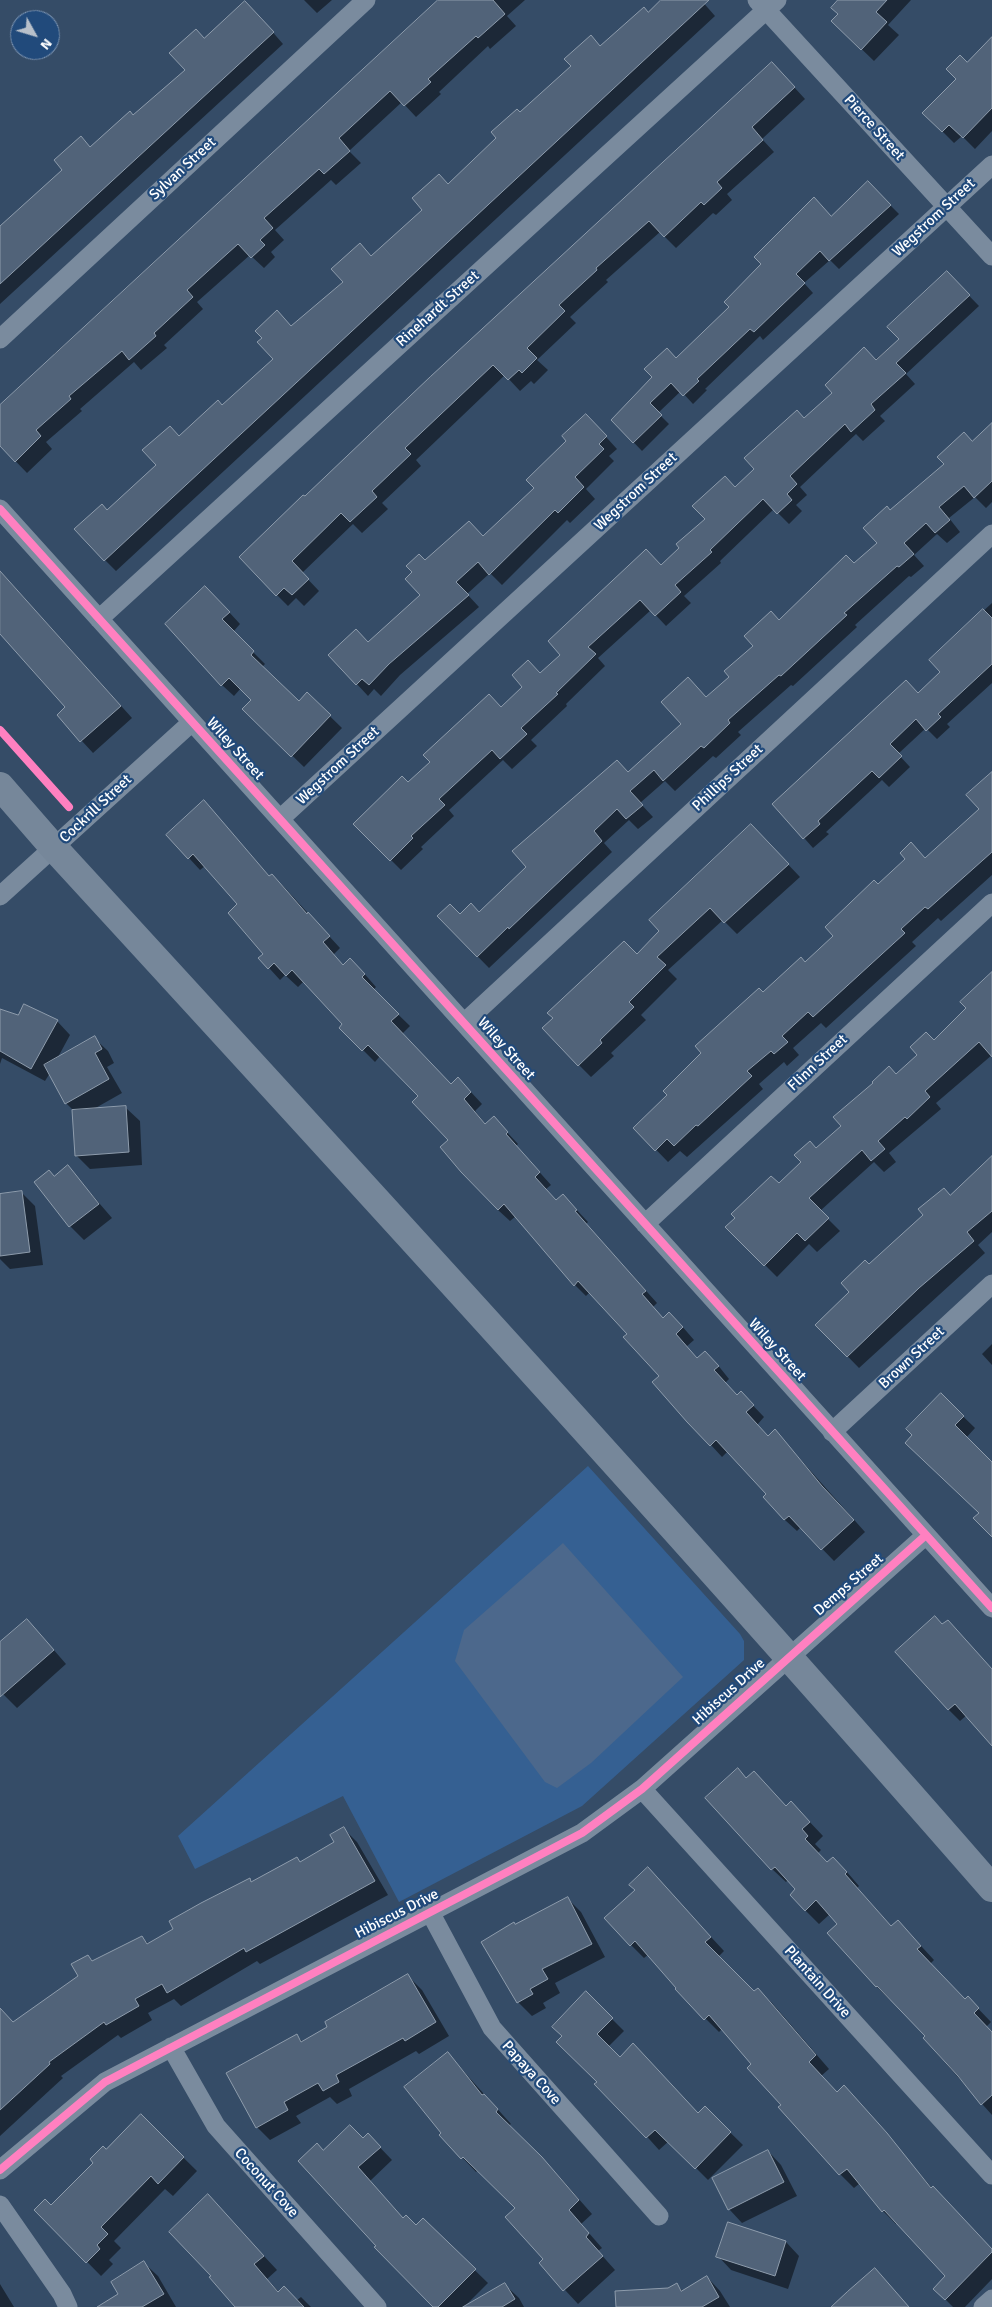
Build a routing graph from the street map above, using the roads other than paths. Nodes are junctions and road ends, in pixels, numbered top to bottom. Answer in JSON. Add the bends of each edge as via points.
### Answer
{"nodes":[{"id":1,"x":366,"y":0,"type":"edge"},
{"id":2,"x":767,"y":3,"type":"edge"},
{"id":3,"x":992,"y":165,"type":"edge"},
{"id":4,"x":946,"y":207,"type":"junction"},
{"id":5,"x":992,"y":256,"type":"edge"},
{"id":6,"x":0,"y":339,"type":"edge"},
{"id":7,"x":0,"y":509,"type":"edge"},
{"id":8,"x":992,"y":534,"type":"edge"},
{"id":9,"x":99,"y":619,"type":"junction"},
{"id":10,"x":192,"y":722,"type":"junction"},
{"id":11,"x":0,"y":786,"type":"edge"},
{"id":12,"x":280,"y":819,"type":"junction"},
{"id":13,"x":54,"y":848,"type":"junction"},
{"id":14,"x":0,"y":896,"type":"edge"},
{"id":15,"x":992,"y":903,"type":"edge"},
{"id":16,"x":464,"y":1023,"type":"junction"},
{"id":17,"x":645,"y":1224,"type":"junction"},
{"id":18,"x":992,"y":1284,"type":"edge"},
{"id":19,"x":832,"y":1432,"type":"junction"},
{"id":20,"x":926,"y":1535,"type":"junction"},
{"id":21,"x":992,"y":1608,"type":"edge"},
{"id":22,"x":790,"y":1656,"type":"junction"},
{"id":23,"x":642,"y":1789,"type":"junction"},
{"id":24,"x":992,"y":1888,"type":"edge"},
{"id":25,"x":430,"y":1912,"type":"junction"},
{"id":26,"x":171,"y":2047,"type":"junction"},
{"id":27,"x":0,"y":2170,"type":"edge"},
{"id":28,"x":992,"y":2175,"type":"edge"},
{"id":29,"x":0,"y":2205,"type":"edge"},
{"id":30,"x":659,"y":2216,"type":"dead end"},
{"id":31,"x":992,"y":2299,"type":"edge"},
{"id":32,"x":68,"y":2307,"type":"edge"},
{"id":33,"x":377,"y":2307,"type":"edge"},
{"id":34,"x":983,"y":2307,"type":"edge"}],
"edges":[{"from":1,"to":6,"type":"street","name":"Sylvan Street"},
{"from":2,"to":4,"type":"street","name":"Pierce Street"},
{"from":2,"to":9,"type":"street","name":"Rinehardt Street"},
{"from":3,"to":4,"type":"street","name":"Wegstrom Street"},
{"from":4,"to":5,"type":"street","name":"Pierce Street"},
{"from":4,"to":12,"type":"street","name":"Wegstrom Street"},
{"from":7,"to":9,"type":"street","name":"Wiley Street"},
{"from":8,"to":16,"type":"street","name":"Phillips Street"},
{"from":9,"to":10,"type":"street","name":"Wiley Street"},
{"from":10,"to":12,"type":"street","name":"Wiley Street"},
{"from":10,"to":13,"type":"street","name":"Cockrill Street"},
{"from":11,"to":13,"type":"main road"},
{"from":12,"to":16,"type":"street","name":"Wiley Street"},
{"from":13,"to":14,"type":"street","name":"Cockrill Street"},
{"from":13,"to":22,"type":"main road"},
{"from":15,"to":17,"type":"street","name":"Flinn Street"},
{"from":16,"to":17,"type":"street","name":"Wiley Street"},
{"from":17,"to":19,"type":"street","name":"Wiley Street"},
{"from":18,"to":19,"type":"street","name":"Brown Street"},
{"from":19,"to":20,"type":"street","name":"Wiley Street"},
{"from":20,"to":21,"type":"street","name":"Wiley Street"},
{"from":20,"to":22,"type":"street","name":"Demps Street"},
{"from":22,"to":23,"type":"street","name":"Hibiscus Drive"},
{"from":22,"to":24,"type":"main road"},
{"from":23,"to":25,"type":"street","name":"Hibiscus Drive","via":[[582,1833]]},
{"from":23,"to":28,"type":"street","name":"Plantain Drive"},
{"from":25,"to":26,"type":"street","name":"Hibiscus Drive"},
{"from":25,"to":30,"type":"street","name":"Papaya Cove","via":[[492,2028]]},
{"from":26,"to":27,"type":"street","name":"Hibiscus Drive","via":[[105,2082]]},
{"from":26,"to":33,"type":"street","name":"Coconut Cove","via":[[216,2126]]},
{"from":29,"to":32,"type":"street"},
{"from":31,"to":34,"type":"street"}]}
